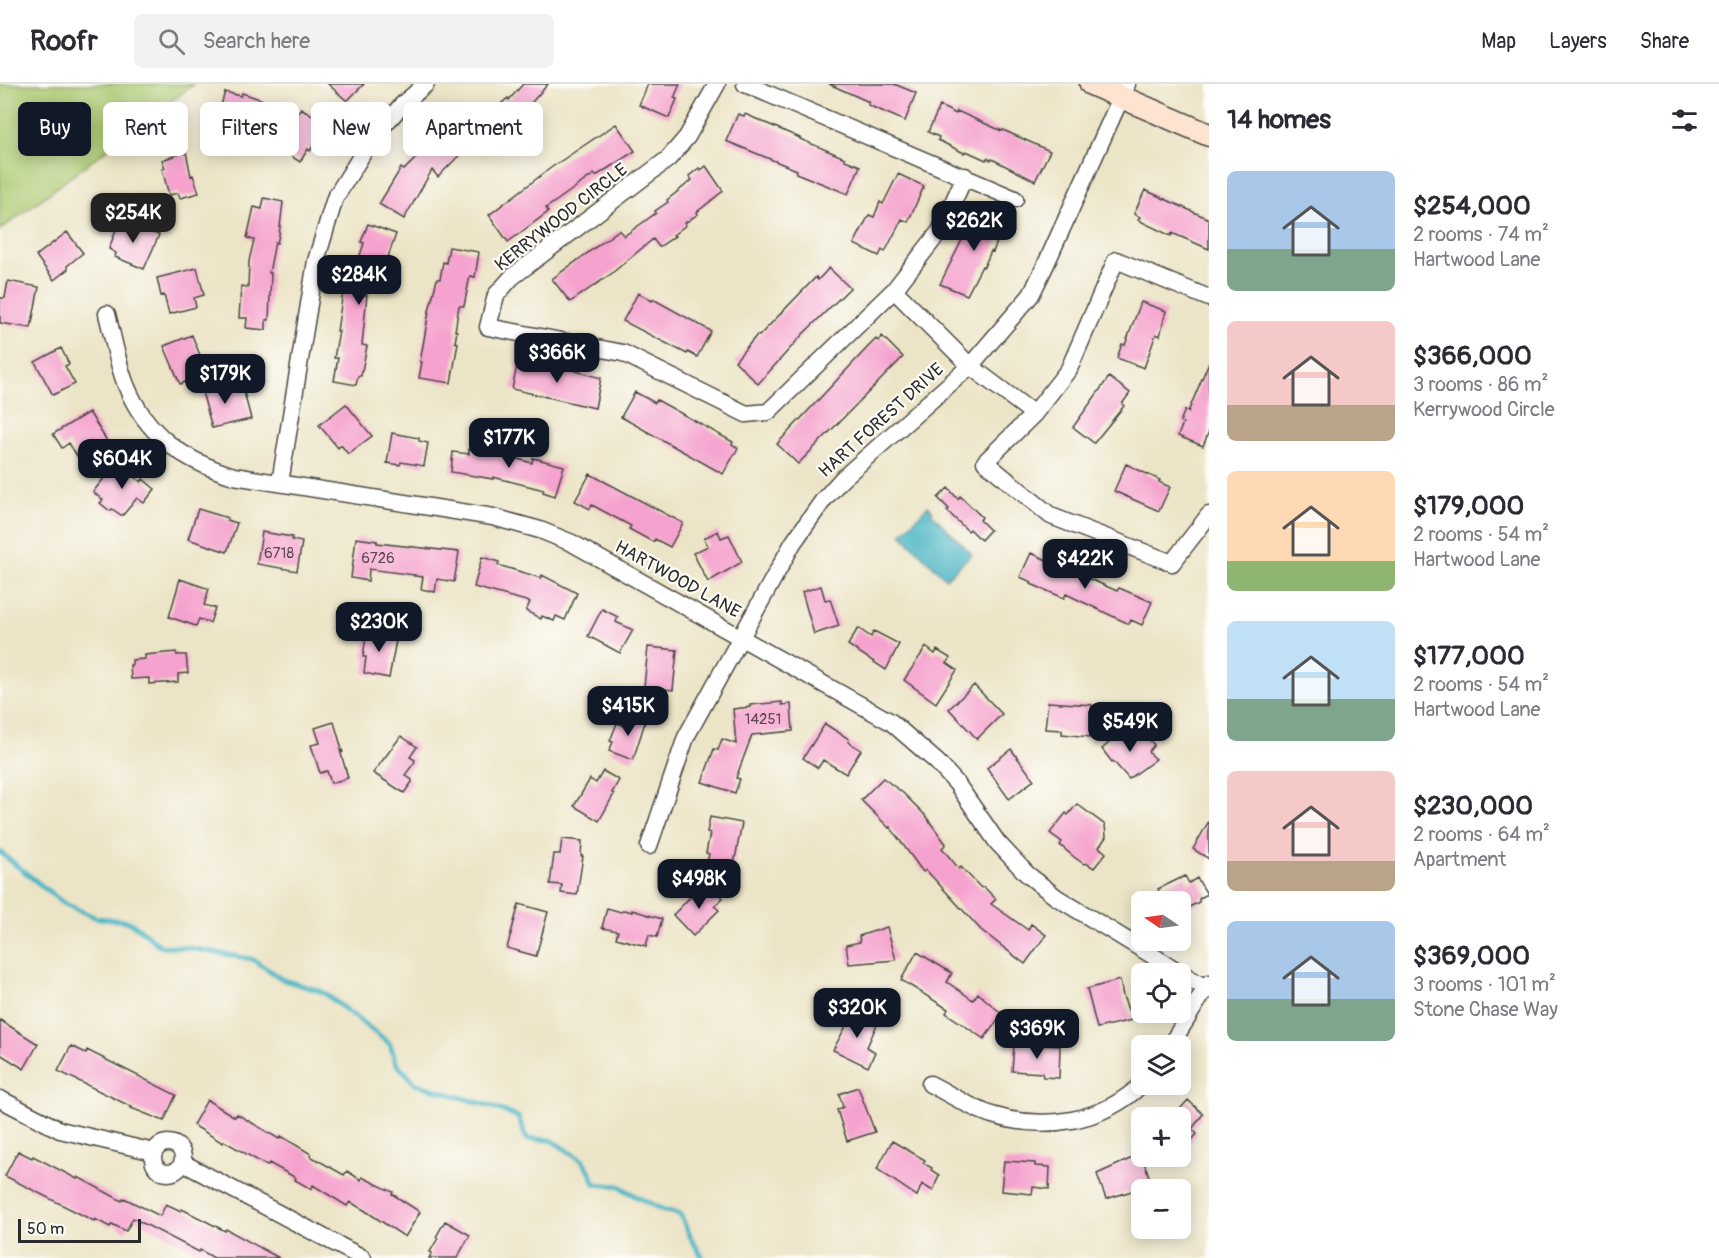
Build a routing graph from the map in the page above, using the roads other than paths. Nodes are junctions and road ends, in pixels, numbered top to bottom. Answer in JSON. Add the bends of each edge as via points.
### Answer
{"nodes":[{"id":1,"x":426,"y":84,"type":"edge"},
{"id":2,"x":717,"y":84,"type":"edge"},
{"id":3,"x":745,"y":84,"type":"edge"},
{"id":4,"x":1091,"y":84,"type":"edge"},
{"id":5,"x":1123,"y":90,"type":"edge"},
{"id":6,"x":1209,"y":135,"type":"edge"},
{"id":7,"x":965,"y":177,"type":"junction"},
{"id":8,"x":1015,"y":199,"type":"dead end"},
{"id":9,"x":894,"y":290,"type":"junction"},
{"id":10,"x":1209,"y":298,"type":"edge"},
{"id":11,"x":107,"y":314,"type":"dead end"},
{"id":12,"x":970,"y":366,"type":"junction"},
{"id":13,"x":1034,"y":414,"type":"junction"},
{"id":14,"x":280,"y":483,"type":"junction"},
{"id":15,"x":1209,"y":515,"type":"edge"},
{"id":16,"x":741,"y":637,"type":"junction"},
{"id":17,"x":649,"y":846,"type":"dead end"},
{"id":18,"x":1208,"y":987,"type":"edge"},
{"id":19,"x":1177,"y":1035,"type":"edge"},
{"id":20,"x":930,"y":1084,"type":"dead end"},
{"id":21,"x":1131,"y":1092,"type":"edge"},
{"id":22,"x":0,"y":1099,"type":"edge"},
{"id":23,"x":331,"y":1240,"type":"junction"},
{"id":24,"x":332,"y":1258,"type":"edge"},
{"id":25,"x":363,"y":1258,"type":"edge"}],
"edges":[{"from":1,"to":14,"type":"street","via":[[373,137],[334,198],[316,261]]},
{"from":2,"to":9,"type":"street","name":"KERRYWOOD CIRCLE","via":[[687,137],[668,159],[512,277],[495,295],[488,327],[623,352],[746,414],[768,412]]},
{"from":3,"to":7,"type":"street"},
{"from":4,"to":5,"type":"street"},
{"from":5,"to":6,"type":"street"},
{"from":5,"to":12,"type":"street","name":"HART FOREST DRIVE","via":[[1030,295]]},
{"from":7,"to":8,"type":"street"},
{"from":7,"to":9,"type":"street","name":"KERRYWOOD CIRCLE","via":[[940,231]]},
{"from":9,"to":12,"type":"street"},
{"from":10,"to":13,"type":"street","via":[[1116,260],[1069,369]]},
{"from":11,"to":14,"type":"street","name":"HARTWOOD LANE","via":[[126,385],[156,432],[205,466],[234,476]]},
{"from":12,"to":13,"type":"street"},
{"from":12,"to":16,"type":"street","name":"HART FOREST DRIVE","via":[[875,448],[824,499],[793,543]]},
{"from":13,"to":15,"type":"street","via":[[985,462],[1052,516],[1172,563]]},
{"from":14,"to":16,"type":"street","name":"HARTWOOD LANE","via":[[493,517],[540,530],[572,543]]},
{"from":16,"to":17,"type":"street","name":"HART FOREST DRIVE","via":[[687,737]]},
{"from":16,"to":18,"type":"street","name":"HARTWOOD LANE","via":[[905,732],[957,784],[997,842],[1027,874],[1056,897]]},
{"from":18,"to":19,"type":"street"},
{"from":20,"to":21,"type":"street","via":[[989,1114],[1032,1123],[1090,1115]]},
{"from":22,"to":23,"type":"street","via":[[60,1130],[154,1152],[156,1168],[163,1173],[178,1170],[183,1163]]},
{"from":23,"to":24,"type":"street"},
{"from":23,"to":25,"type":"street"}]}
